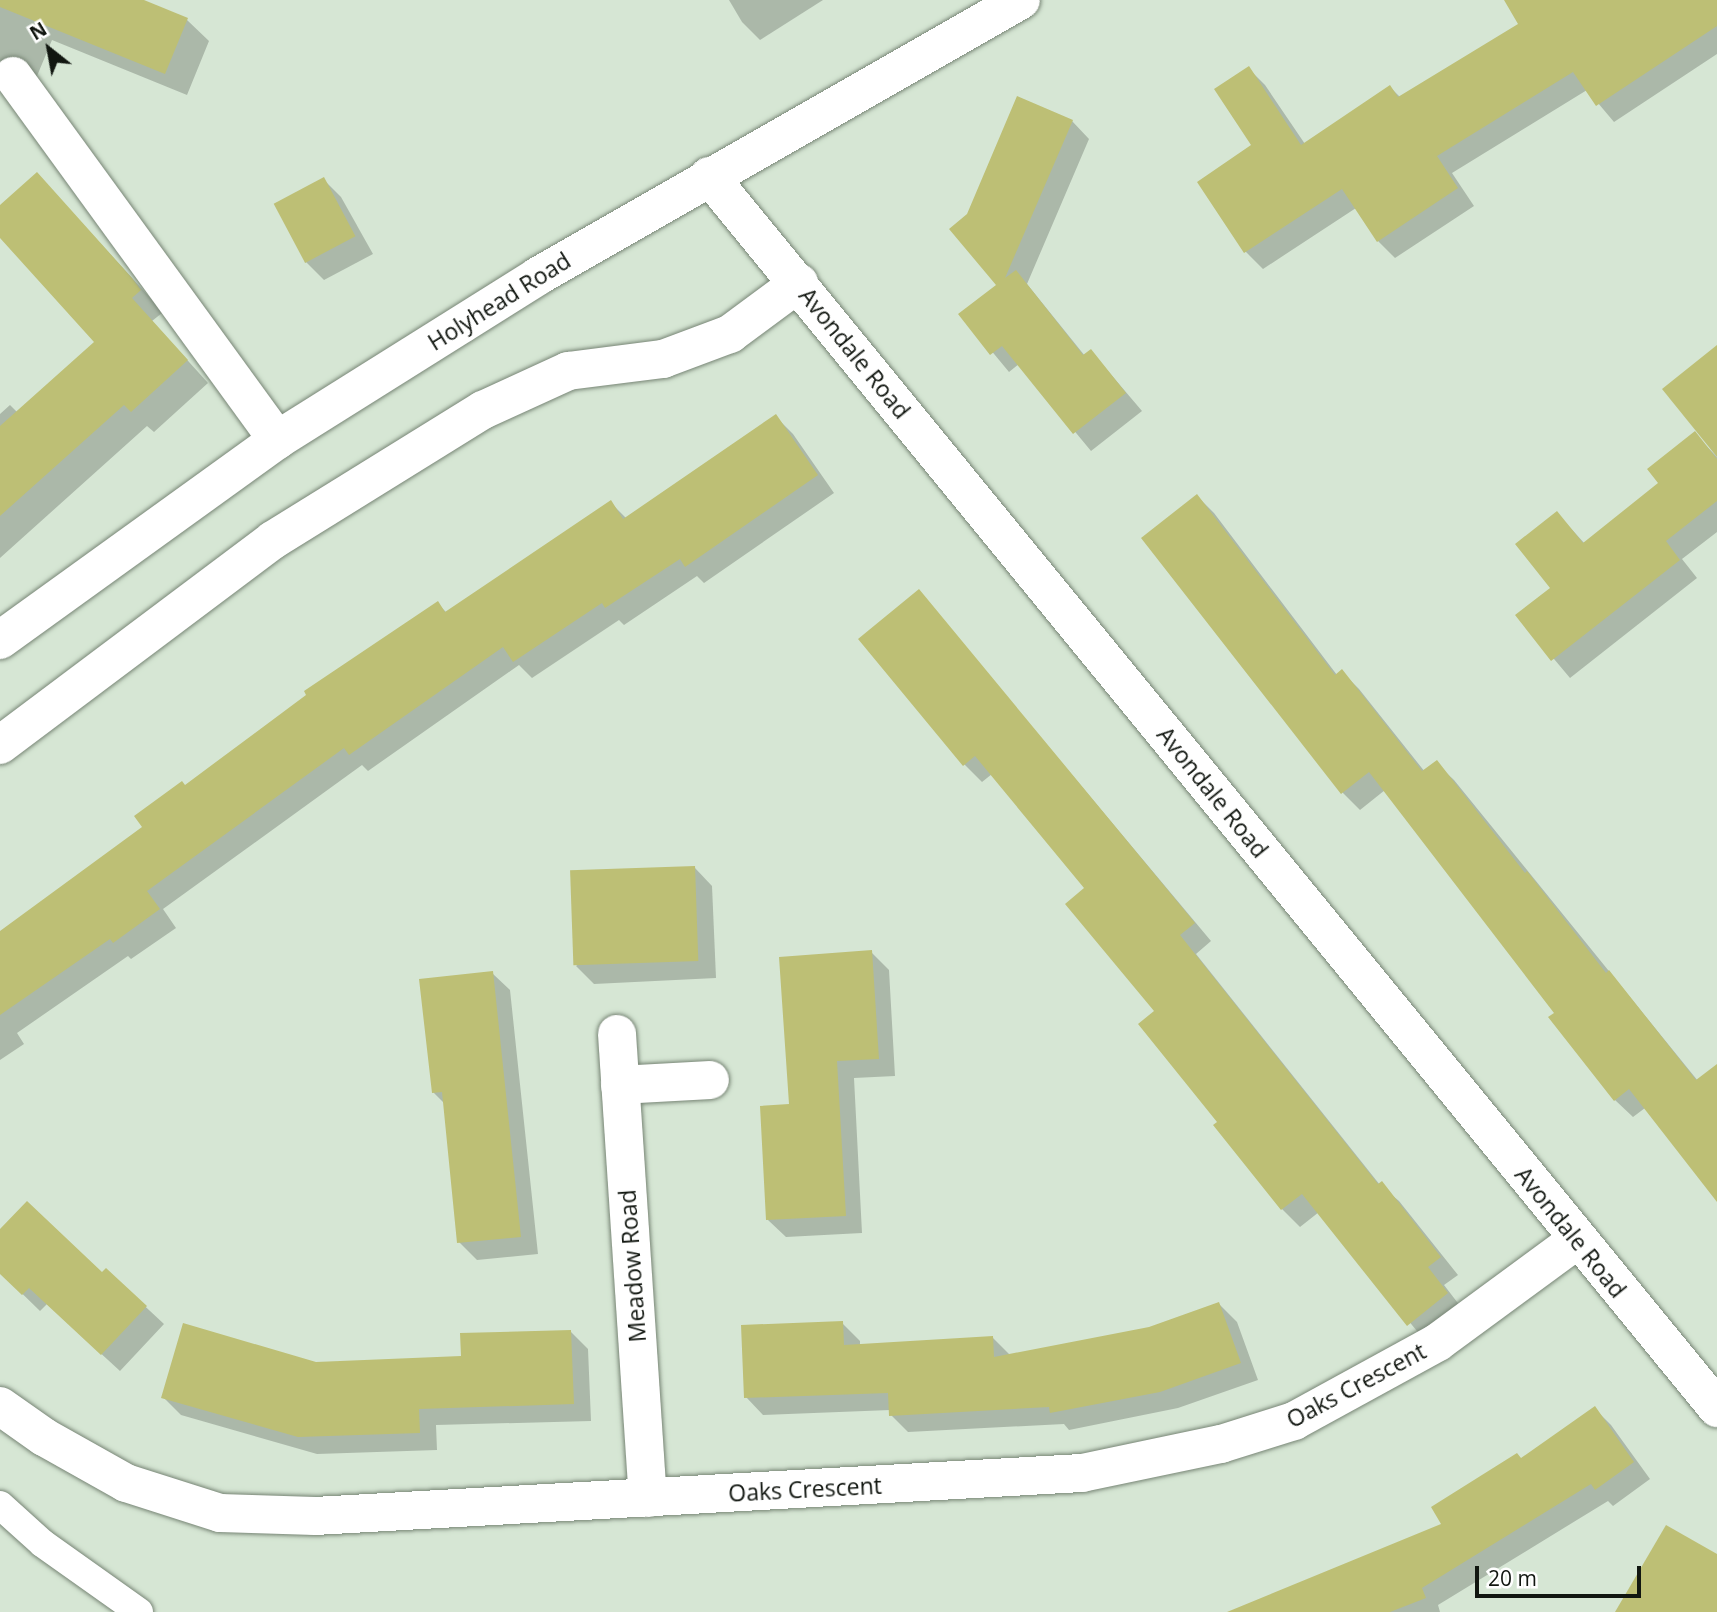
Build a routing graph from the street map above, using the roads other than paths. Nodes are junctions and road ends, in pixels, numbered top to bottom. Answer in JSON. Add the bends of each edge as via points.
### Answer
{"nodes":[{"id":1,"x":1021,"y":0,"type":"edge"},
{"id":2,"x":13,"y":76,"type":"dead end"},
{"id":3,"x":709,"y":176,"type":"junction"},
{"id":4,"x":799,"y":283,"type":"junction"},
{"id":5,"x":277,"y":440,"type":"junction"},
{"id":6,"x":0,"y":640,"type":"edge"},
{"id":7,"x":0,"y":746,"type":"edge"},
{"id":8,"x":617,"y":1034,"type":"dead end"},
{"id":9,"x":710,"y":1080,"type":"dead end"},
{"id":10,"x":620,"y":1086,"type":"junction"},
{"id":11,"x":1577,"y":1240,"type":"junction"},
{"id":12,"x":0,"y":1406,"type":"edge"},
{"id":13,"x":1717,"y":1408,"type":"edge"},
{"id":14,"x":648,"y":1498,"type":"junction"},
{"id":15,"x":0,"y":1505,"type":"edge"},
{"id":16,"x":139,"y":1612,"type":"edge"}],
"edges":[{"from":1,"to":3,"type":"street","name":"Holyhead Road"},
{"from":2,"to":5,"type":"street"},
{"from":3,"to":4,"type":"street","name":"Avondale Road"},
{"from":3,"to":5,"type":"street","name":"Holyhead Road","via":[[538,276]]},
{"from":4,"to":7,"type":"street","via":[[730,334],[663,359],[568,371],[483,410],[273,540]]},
{"from":4,"to":11,"type":"street","name":"Avondale Road"},
{"from":5,"to":6,"type":"street","name":"Holyhead Road"},
{"from":8,"to":10,"type":"street","name":"Meadow Road"},
{"from":9,"to":10,"type":"street"},
{"from":10,"to":14,"type":"street","name":"Meadow Road"},
{"from":11,"to":13,"type":"street","name":"Avondale Road"},
{"from":11,"to":14,"type":"street","name":"Oaks Crescent","via":[[1438,1342],[1294,1421],[1221,1444],[1082,1473]]},
{"from":12,"to":14,"type":"street","name":"Oaks Crescent","via":[[44,1437],[126,1483],[220,1513],[315,1516]]},
{"from":15,"to":16,"type":"lane","via":[[42,1543]]}]}
